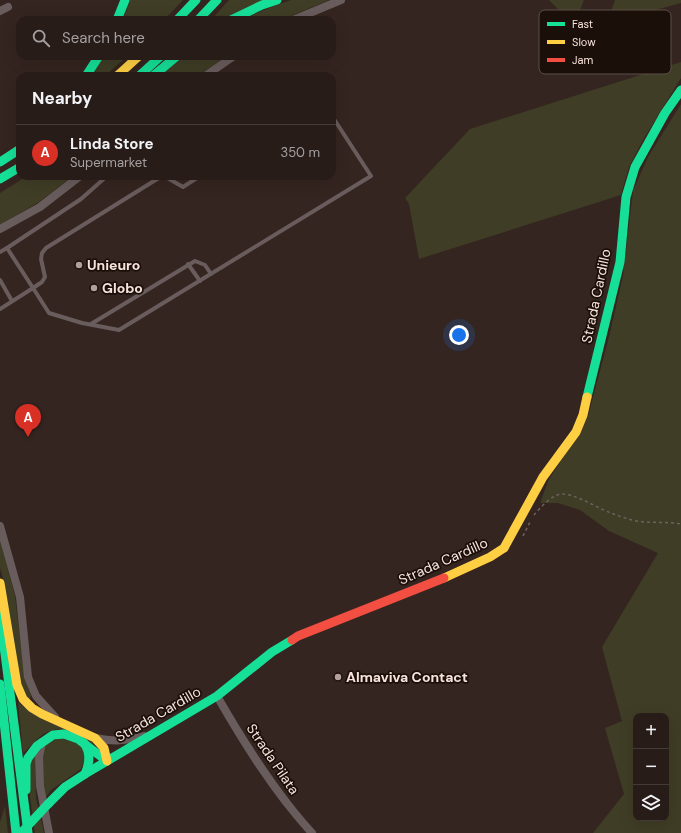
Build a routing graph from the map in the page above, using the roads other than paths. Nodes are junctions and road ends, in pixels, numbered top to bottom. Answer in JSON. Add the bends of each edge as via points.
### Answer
{"nodes":[{"id":1,"x":125,"y":0,"type":"edge"},
{"id":2,"x":196,"y":0,"type":"edge"},
{"id":3,"x":217,"y":0,"type":"edge"},
{"id":4,"x":277,"y":0,"type":"edge"},
{"id":5,"x":341,"y":0,"type":"edge"},
{"id":6,"x":119,"y":16,"type":"edge"},
{"id":7,"x":181,"y":16,"type":"edge"},
{"id":8,"x":202,"y":16,"type":"edge"},
{"id":9,"x":239,"y":16,"type":"edge"},
{"id":10,"x":303,"y":16,"type":"edge"},
{"id":11,"x":96,"y":60,"type":"edge"},
{"id":12,"x":135,"y":60,"type":"edge"},
{"id":13,"x":157,"y":60,"type":"edge"},
{"id":14,"x":172,"y":60,"type":"edge"},
{"id":15,"x":228,"y":60,"type":"edge"},
{"id":16,"x":89,"y":72,"type":"edge"},
{"id":17,"x":121,"y":72,"type":"edge"},
{"id":18,"x":144,"y":72,"type":"edge"},
{"id":19,"x":158,"y":72,"type":"edge"},
{"id":20,"x":211,"y":72,"type":"edge"},
{"id":21,"x":681,"y":90,"type":"edge"},
{"id":22,"x":336,"y":122,"type":"edge"},
{"id":23,"x":16,"y":143,"type":"edge"},
{"id":24,"x":16,"y":152,"type":"edge"},
{"id":25,"x":0,"y":153,"type":"edge"},
{"id":26,"x":0,"y":162,"type":"edge"},
{"id":27,"x":16,"y":169,"type":"edge"},
{"id":28,"x":0,"y":179,"type":"edge"},
{"id":29,"x":75,"y":180,"type":"edge"},
{"id":30,"x":103,"y":180,"type":"edge"},
{"id":31,"x":156,"y":180,"type":"edge"},
{"id":32,"x":170,"y":180,"type":"edge"},
{"id":33,"x":194,"y":180,"type":"edge"},
{"id":34,"x":0,"y":229,"type":"edge"},
{"id":35,"x":7,"y":248,"type":"junction"},
{"id":36,"x":0,"y":252,"type":"edge"},
{"id":37,"x":188,"y":264,"type":"junction"},
{"id":38,"x":211,"y":274,"type":"junction"},
{"id":39,"x":0,"y":280,"type":"edge"},
{"id":40,"x":200,"y":281,"type":"junction"},
{"id":41,"x":33,"y":288,"type":"junction"},
{"id":42,"x":12,"y":301,"type":"junction"},
{"id":43,"x":0,"y":309,"type":"edge"},
{"id":44,"x":90,"y":324,"type":"junction"},
{"id":45,"x":0,"y":526,"type":"edge"},
{"id":46,"x":0,"y":584,"type":"edge"},
{"id":47,"x":0,"y":615,"type":"edge"},
{"id":48,"x":0,"y":684,"type":"edge"},
{"id":49,"x":217,"y":696,"type":"junction"},
{"id":50,"x":61,"y":723,"type":"junction"},
{"id":51,"x":152,"y":734,"type":"junction"},
{"id":52,"x":96,"y":738,"type":"junction"},
{"id":53,"x":42,"y":742,"type":"junction"},
{"id":54,"x":84,"y":743,"type":"junction"},
{"id":55,"x":107,"y":761,"type":"junction"},
{"id":56,"x":85,"y":774,"type":"junction"},
{"id":57,"x":12,"y":802,"type":"junction"},
{"id":58,"x":25,"y":817,"type":"junction"},
{"id":59,"x":11,"y":833,"type":"edge"},
{"id":60,"x":16,"y":833,"type":"edge"},
{"id":61,"x":21,"y":833,"type":"edge"},
{"id":62,"x":28,"y":833,"type":"edge"},
{"id":63,"x":49,"y":833,"type":"edge"},
{"id":64,"x":312,"y":833,"type":"edge"}],
"edges":[{"from":1,"to":6,"type":"main road"},
{"from":2,"to":7,"type":"main road"},
{"from":3,"to":8,"type":"main road"},
{"from":4,"to":9,"type":"main road"},
{"from":5,"to":10,"type":"street"},
{"from":11,"to":16,"type":"main road"},
{"from":12,"to":17,"type":"main road"},
{"from":13,"to":18,"type":"main road"},
{"from":14,"to":19,"type":"main road"},
{"from":15,"to":20,"type":"street"},
{"from":21,"to":49,"type":"main road","name":"Strada Cardillo","via":[[635,167],[626,197],[620,262],[583,416],[576,432],[544,477],[504,548],[438,580],[298,636],[272,652]]},
{"from":22,"to":38,"type":"lane","via":[[371,176]]},
{"from":23,"to":25,"type":"main road"},
{"from":24,"to":26,"type":"main road"},
{"from":27,"to":28,"type":"main road"},
{"from":29,"to":34,"type":"street","via":[[40,207]]},
{"from":30,"to":35,"type":"lane","via":[[81,200]]},
{"from":31,"to":41,"type":"lane","via":[[46,248],[41,259],[45,277]]},
{"from":32,"to":33,"type":"lane","via":[[183,187]]},
{"from":35,"to":36,"type":"lane"},
{"from":35,"to":41,"type":"lane"},
{"from":37,"to":38,"type":"lane","via":[[195,261],[205,265]]},
{"from":37,"to":40,"type":"lane"},
{"from":37,"to":44,"type":"lane"},
{"from":38,"to":40,"type":"lane"},
{"from":39,"to":42,"type":"lane"},
{"from":40,"to":44,"type":"lane","via":[[119,330]]},
{"from":41,"to":42,"type":"lane"},
{"from":41,"to":44,"type":"lane","via":[[49,313]]},
{"from":42,"to":43,"type":"lane"},
{"from":45,"to":50,"type":"street","via":[[20,597],[28,677],[36,696]]},
{"from":46,"to":50,"type":"main road","via":[[19,692],[32,708]]},
{"from":47,"to":58,"type":"main road","via":[[8,662]]},
{"from":48,"to":57,"type":"main road"},
{"from":49,"to":51,"type":"main road","name":"Strada Cardillo"},
{"from":49,"to":64,"type":"street","name":"Strada Pilata","via":[[257,762]]},
{"from":50,"to":52,"type":"main road"},
{"from":51,"to":52,"type":"street","via":[[124,741]]},
{"from":51,"to":55,"type":"main road","name":"Strada Cardillo"},
{"from":52,"to":55,"type":"main road","via":[[106,751]]},
{"from":53,"to":54,"type":"main road","via":[[54,735],[64,734]]},
{"from":53,"to":58,"type":"main road","via":[[30,754],[26,764]]},
{"from":53,"to":63,"type":"street","via":[[39,757],[40,786]]},
{"from":54,"to":55,"type":"main road"},
{"from":54,"to":56,"type":"main road","via":[[88,748],[90,762]]},
{"from":55,"to":56,"type":"main road","name":"Strada Cardillo"},
{"from":56,"to":61,"type":"main road","name":"Strada Cardillo","bridge":true,"via":[[65,787]]},
{"from":57,"to":59,"type":"main road"},
{"from":57,"to":60,"type":"main road"},
{"from":58,"to":62,"type":"main road"}]}
